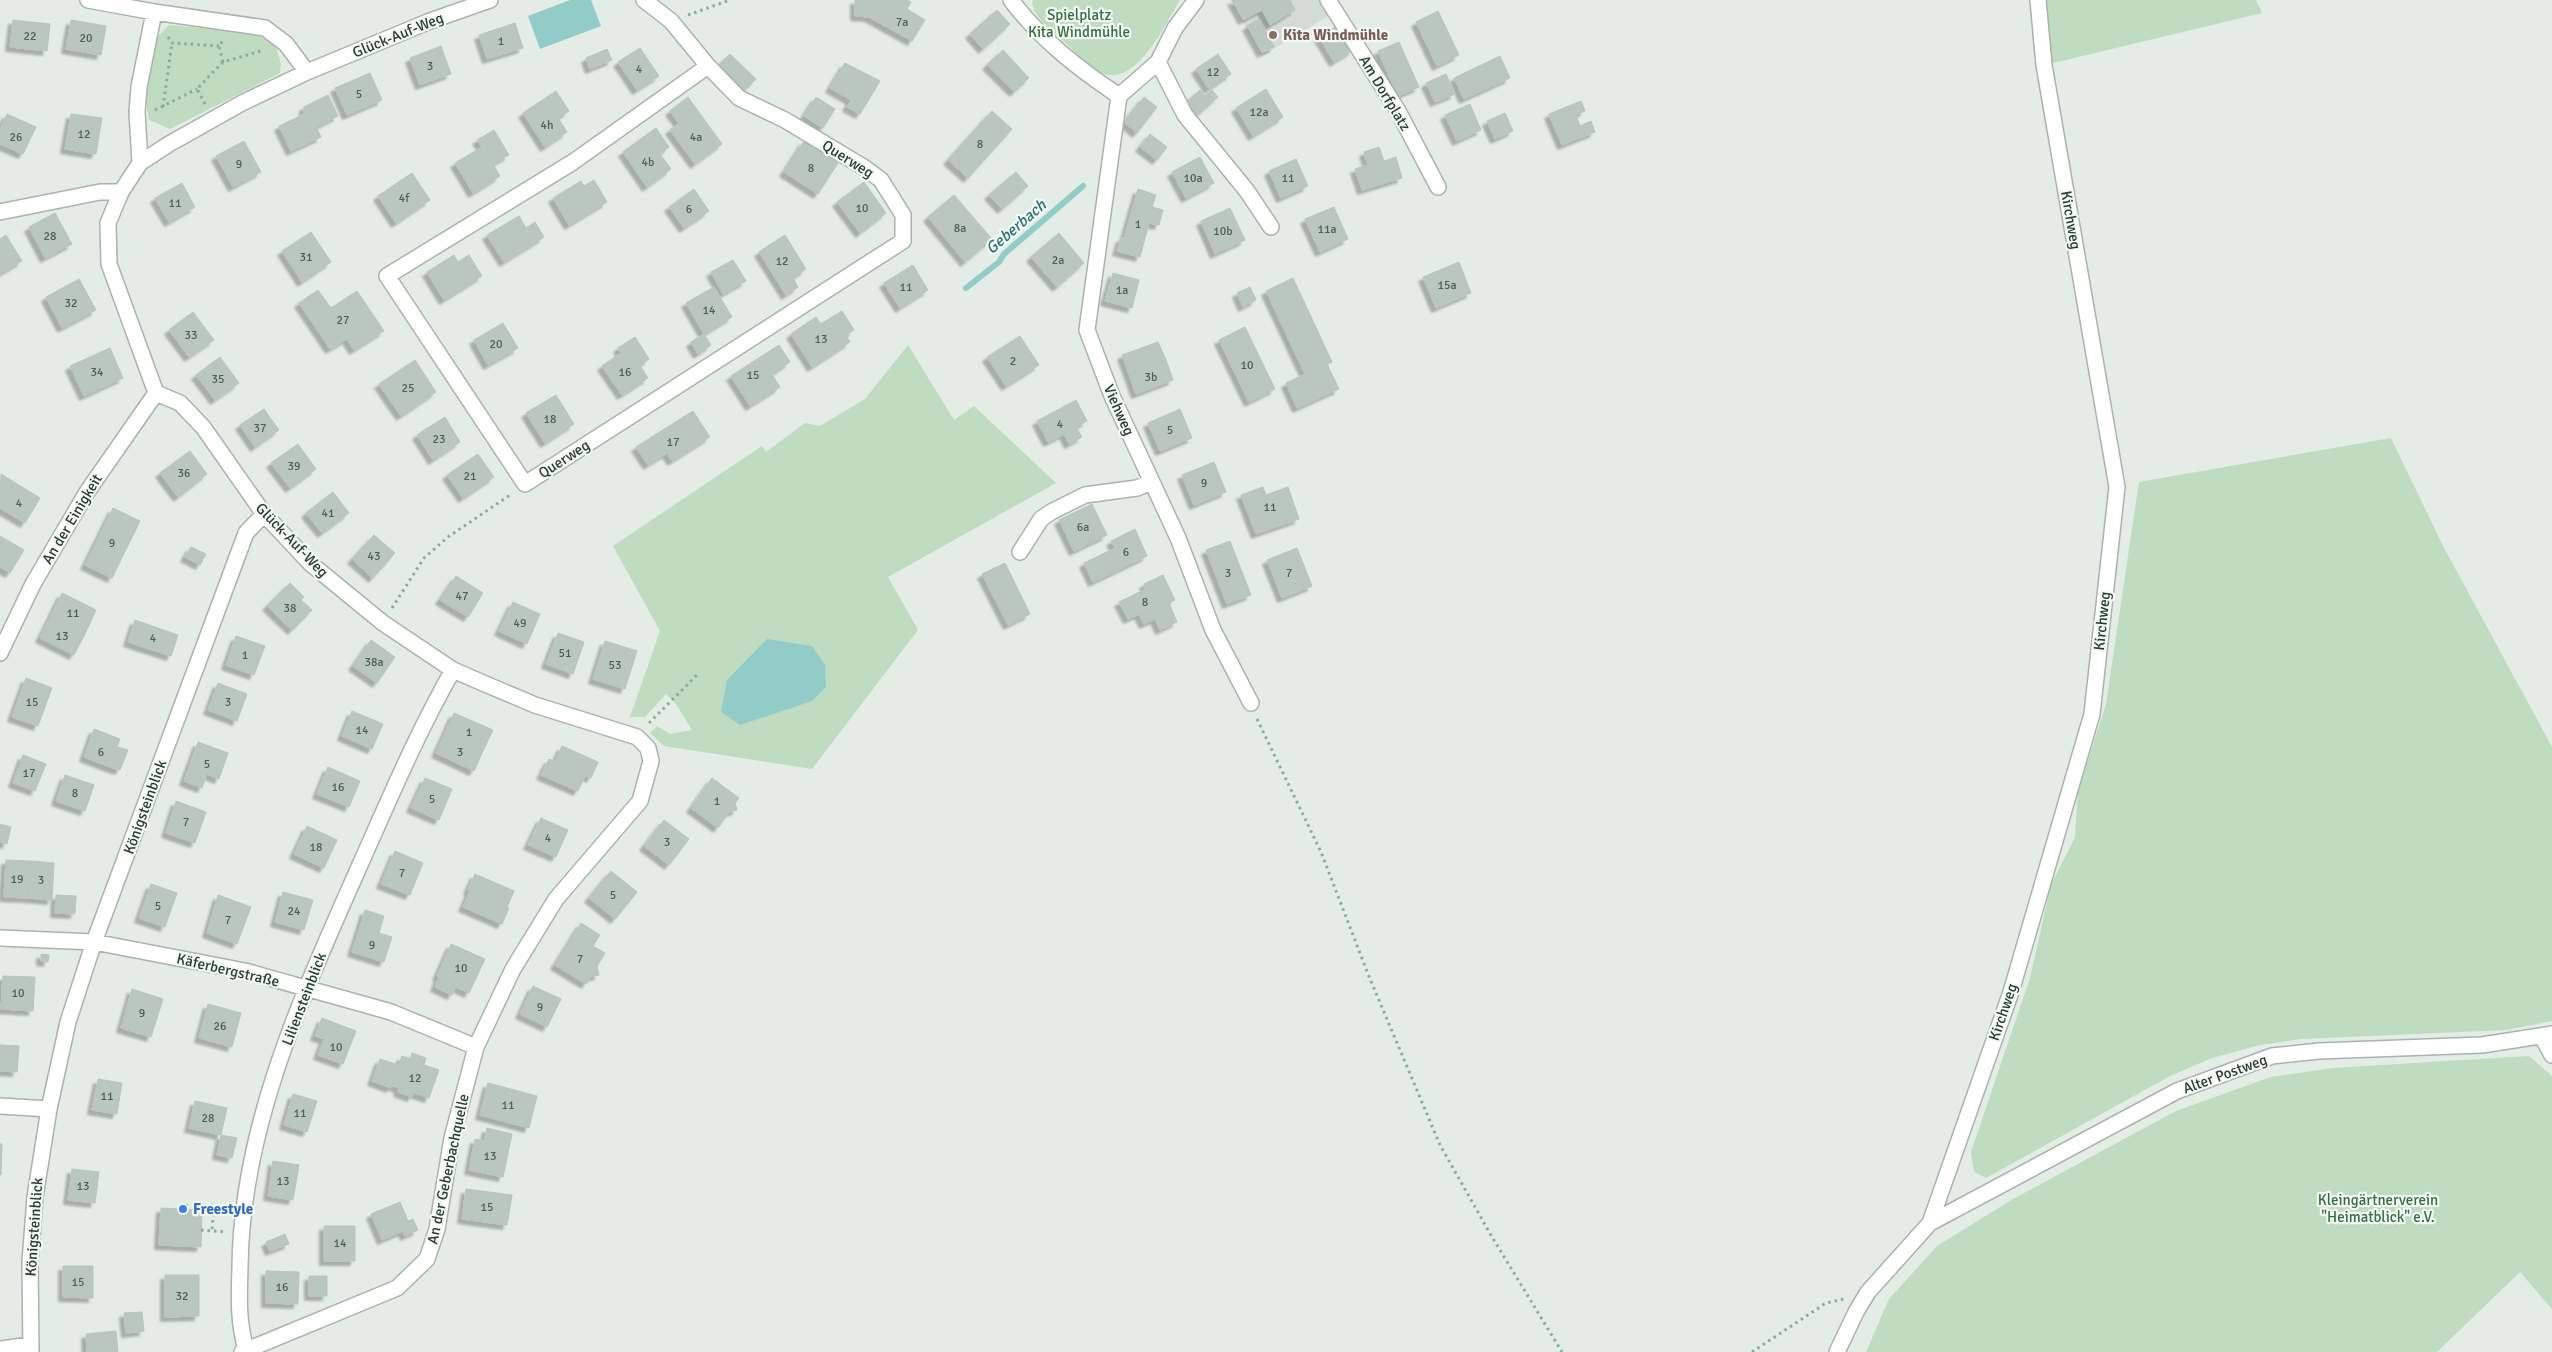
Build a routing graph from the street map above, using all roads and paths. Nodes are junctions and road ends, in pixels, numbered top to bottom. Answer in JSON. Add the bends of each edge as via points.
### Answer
{"nodes":[{"id":1,"x":88,"y":0,"type":"edge"},
{"id":2,"x":490,"y":0,"type":"edge"},
{"id":3,"x":644,"y":0,"type":"edge"},
{"id":4,"x":730,"y":0,"type":"edge"},
{"id":5,"x":1011,"y":0,"type":"edge"},
{"id":6,"x":1196,"y":0,"type":"edge"},
{"id":7,"x":1328,"y":0,"type":"edge"},
{"id":8,"x":2038,"y":0,"type":"edge"},
{"id":9,"x":154,"y":12,"type":"junction"},
{"id":10,"x":671,"y":21,"type":"junction"},
{"id":11,"x":172,"y":43,"type":"junction"},
{"id":12,"x":286,"y":44,"type":"junction"},
{"id":13,"x":219,"y":46,"type":"dead end"},
{"id":14,"x":1158,"y":62,"type":"junction"},
{"id":15,"x":708,"y":66,"type":"junction"},
{"id":16,"x":307,"y":72,"type":"junction"},
{"id":17,"x":197,"y":89,"type":"junction"},
{"id":18,"x":1120,"y":96,"type":"junction"},
{"id":19,"x":163,"y":107,"type":"junction"},
{"id":20,"x":137,"y":115,"type":"junction"},
{"id":21,"x":213,"y":120,"type":"junction"},
{"id":22,"x":140,"y":163,"type":"junction"},
{"id":23,"x":1438,"y":187,"type":"dead end"},
{"id":24,"x":121,"y":192,"type":"junction"},
{"id":25,"x":0,"y":212,"type":"edge"},
{"id":26,"x":1271,"y":227,"type":"dead end"},
{"id":27,"x":156,"y":393,"type":"junction"},
{"id":28,"x":1151,"y":482,"type":"junction"},
{"id":29,"x":525,"y":484,"type":"junction"},
{"id":30,"x":264,"y":514,"type":"junction"},
{"id":31,"x":1020,"y":552,"type":"dead end"},
{"id":32,"x":383,"y":623,"type":"junction"},
{"id":33,"x":0,"y":653,"type":"edge"},
{"id":34,"x":453,"y":670,"type":"junction"},
{"id":35,"x":698,"y":674,"type":"dead end"},
{"id":36,"x":1251,"y":703,"type":"joint"},
{"id":37,"x":637,"y":737,"type":"junction"},
{"id":38,"x":648,"y":748,"type":"joint"},
{"id":39,"x":0,"y":938,"type":"edge"},
{"id":40,"x":94,"y":942,"type":"junction"},
{"id":41,"x":305,"y":990,"type":"junction"},
{"id":42,"x":2547,"y":1035,"type":"edge"},
{"id":43,"x":476,"y":1048,"type":"junction"},
{"id":44,"x":2552,"y":1055,"type":"edge"},
{"id":45,"x":0,"y":1106,"type":"edge"},
{"id":46,"x":48,"y":1109,"type":"junction"},
{"id":47,"x":183,"y":1209,"type":"dead end"},
{"id":48,"x":1930,"y":1223,"type":"junction"},
{"id":49,"x":202,"y":1230,"type":"dead end"},
{"id":50,"x":212,"y":1230,"type":"junction"},
{"id":51,"x":241,"y":1233,"type":"junction"},
{"id":52,"x":1868,"y":1292,"type":"junction"},
{"id":53,"x":30,"y":1348,"type":"edge"},
{"id":54,"x":0,"y":1349,"type":"edge"},
{"id":55,"x":244,"y":1351,"type":"edge"},
{"id":56,"x":1562,"y":1352,"type":"edge"},
{"id":57,"x":1752,"y":1352,"type":"edge"},
{"id":58,"x":1837,"y":1352,"type":"edge"}],
"edges":[{"from":1,"to":9,"type":"street"},
{"from":2,"to":16,"type":"street","name":"Glück-Auf-Weg","via":[[430,20]]},
{"from":3,"to":10,"type":"street","name":"Querweg"},
{"from":4,"to":10,"type":"path"},
{"from":5,"to":18,"type":"street","via":[[1023,17],[1074,66]]},
{"from":6,"to":14,"type":"street"},
{"from":7,"to":23,"type":"street","name":"Am Dorfplatz","via":[[1398,111]]},
{"from":8,"to":48,"type":"street","name":"Kirchweg","via":[[2044,65],[2117,487],[2092,714],[2011,992]]},
{"from":9,"to":11,"type":"path"},
{"from":9,"to":12,"type":"street","via":[[265,28]]},
{"from":9,"to":20,"type":"street","via":[[139,87]]},
{"from":10,"to":15,"type":"street","name":"Querweg"},
{"from":11,"to":13,"type":"path"},
{"from":11,"to":19,"type":"path"},
{"from":12,"to":16,"type":"street"},
{"from":12,"to":17,"type":"path","via":[[224,62]]},
{"from":14,"to":18,"type":"street"},
{"from":14,"to":26,"type":"street","via":[[1185,115],[1242,184]]},
{"from":15,"to":29,"type":"street","name":"Querweg","via":[[573,162],[387,276]]},
{"from":15,"to":29,"type":"street","name":"Querweg","via":[[739,98],[785,120],[881,180],[903,216],[903,241]]},
{"from":16,"to":21,"type":"street","name":"Glück-Auf-Weg"},
{"from":17,"to":19,"type":"path"},
{"from":17,"to":21,"type":"path"},
{"from":18,"to":28,"type":"street","name":"Viehweg","via":[[1087,330],[1112,396]]},
{"from":19,"to":20,"type":"path"},
{"from":20,"to":22,"type":"street"},
{"from":21,"to":22,"type":"street","name":"Glück-Auf-Weg"},
{"from":22,"to":24,"type":"street","name":"Glück-Auf-Weg"},
{"from":24,"to":25,"type":"street","via":[[100,192]]},
{"from":24,"to":27,"type":"street","name":"Glück-Auf-Weg","via":[[108,223],[109,264]]},
{"from":27,"to":30,"type":"street","name":"Glück-Auf-Weg","via":[[180,402],[203,427]]},
{"from":27,"to":33,"type":"street","name":"An der Einigkeit","via":[[87,492],[33,584]]},
{"from":28,"to":31,"type":"street","via":[[1137,488],[1085,496],[1051,512],[1041,519]]},
{"from":28,"to":36,"type":"street","name":"Viehweg","via":[[1178,538],[1213,630]]},
{"from":29,"to":32,"type":"path","via":[[448,537],[424,558]]},
{"from":30,"to":32,"type":"street","name":"Glück-Auf-Weg","via":[[311,564]]},
{"from":30,"to":40,"type":"street","name":"Königsteinblick","via":[[246,533]]},
{"from":32,"to":34,"type":"street","name":"Glück-Auf-Weg"},
{"from":34,"to":37,"type":"street","name":"Glück-Auf-Weg","via":[[535,704]]},
{"from":34,"to":41,"type":"street","name":"Liliensteinblick","via":[[425,719]]},
{"from":35,"to":37,"type":"path"},
{"from":36,"to":56,"type":"path","via":[[1320,852],[1440,1145]]},
{"from":37,"to":38,"type":"street","name":"Glück-Auf-Weg"},
{"from":38,"to":43,"type":"street","name":"An der Geberbachquelle","via":[[651,761],[640,801],[556,899],[513,969]]},
{"from":39,"to":40,"type":"street","name":"Käferbergstraße"},
{"from":40,"to":41,"type":"street","name":"Käferbergstraße","via":[[245,971]]},
{"from":40,"to":46,"type":"street","name":"Königsteinblick","via":[[68,1022]]},
{"from":41,"to":43,"type":"street","name":"Käferbergstraße","via":[[391,1012]]},
{"from":41,"to":51,"type":"street","name":"Liliensteinblick","via":[[266,1102],[246,1186]]},
{"from":42,"to":44,"type":"street"},
{"from":42,"to":48,"type":"street","name":"Alter Postweg","via":[[2482,1045],[2319,1051],[2272,1056],[2177,1091]]},
{"from":43,"to":55,"type":"street","name":"An der Geberbachquelle","via":[[452,1138],[437,1229],[427,1259],[397,1288]]},
{"from":45,"to":46,"type":"street"},
{"from":46,"to":53,"type":"street","name":"Königsteinblick","via":[[35,1196],[30,1262]]},
{"from":47,"to":50,"type":"path","via":[[183,1205],[209,1207],[214,1204]]},
{"from":48,"to":52,"type":"street"},
{"from":49,"to":50,"type":"path"},
{"from":50,"to":51,"type":"path"},
{"from":51,"to":55,"type":"street","name":"Liliensteinblick","via":[[239,1323]]},
{"from":52,"to":57,"type":"path","via":[[1826,1303]]},
{"from":52,"to":58,"type":"street"},
{"from":53,"to":54,"type":"street","name":"Königsteinblick"}]}
